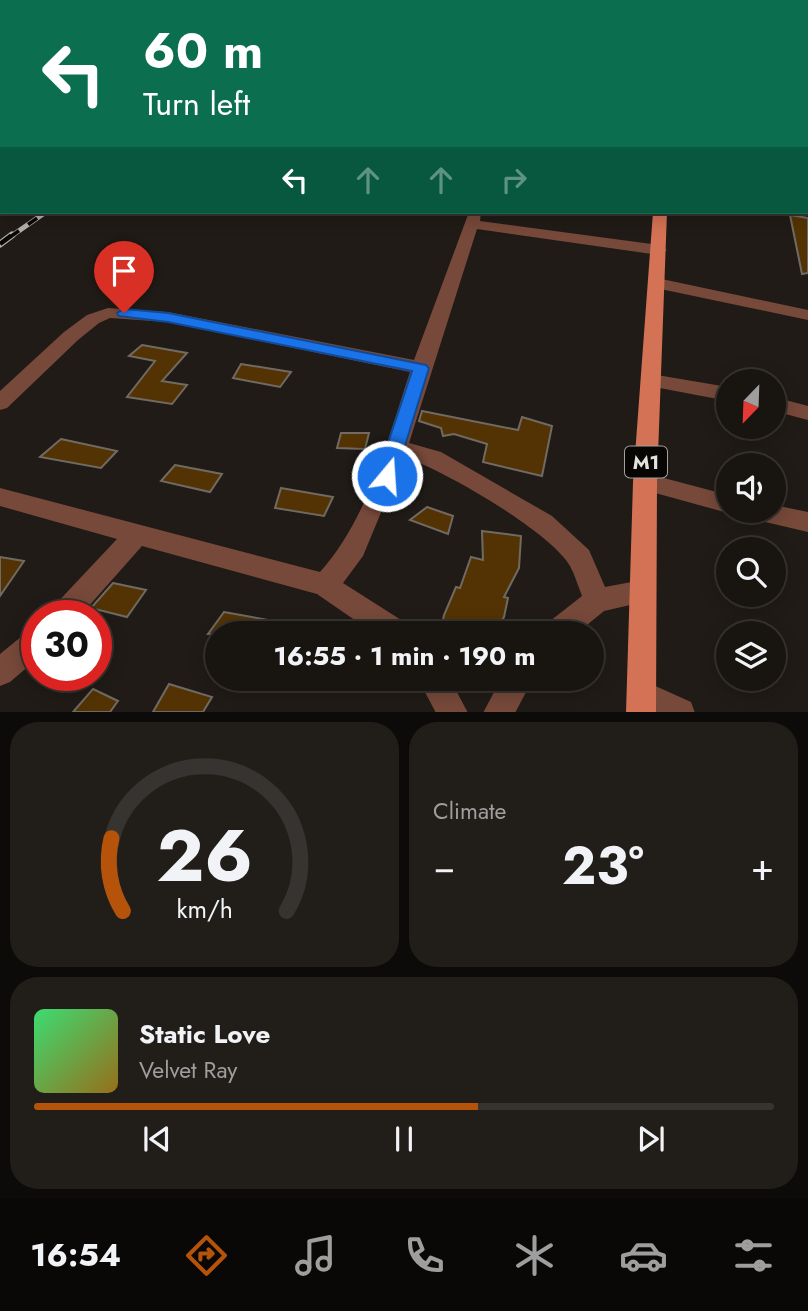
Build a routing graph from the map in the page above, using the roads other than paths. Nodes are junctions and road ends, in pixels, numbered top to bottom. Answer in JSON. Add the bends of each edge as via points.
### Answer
{"nodes":[{"id":1,"x":660,"y":214,"type":"edge"},
{"id":2,"x":474,"y":218,"type":"edge"},
{"id":3,"x":659,"y":250,"type":"junction"},
{"id":4,"x":657,"y":283,"type":"junction"},
{"id":5,"x":808,"y":315,"type":"edge"},
{"id":6,"x":421,"y":368,"type":"junction"},
{"id":7,"x":651,"y":380,"type":"junction"},
{"id":8,"x":716,"y":392,"type":"edge"},
{"id":9,"x":0,"y":403,"type":"edge"},
{"id":10,"x":786,"y":407,"type":"edge"},
{"id":11,"x":808,"y":413,"type":"edge"},
{"id":12,"x":396,"y":447,"type":"junction"},
{"id":13,"x":645,"y":482,"type":"junction"},
{"id":14,"x":0,"y":497,"type":"edge"},
{"id":15,"x":716,"y":501,"type":"edge"},
{"id":16,"x":786,"y":517,"type":"edge"},
{"id":17,"x":808,"y":522,"type":"edge"},
{"id":18,"x":138,"y":533,"type":"junction"},
{"id":19,"x":326,"y":585,"type":"junction"},
{"id":20,"x":642,"y":592,"type":"junction"},
{"id":21,"x":77,"y":600,"type":"edge"},
{"id":22,"x":597,"y":600,"type":"junction"},
{"id":23,"x":380,"y":621,"type":"edge"},
{"id":24,"x":571,"y":621,"type":"edge"},
{"id":25,"x":21,"y":654,"type":"edge"},
{"id":26,"x":0,"y":671,"type":"edge"},
{"id":27,"x":440,"y":691,"type":"edge"},
{"id":28,"x":511,"y":691,"type":"edge"},
{"id":29,"x":641,"y":704,"type":"edge"},
{"id":30,"x":453,"y":712,"type":"edge"},
{"id":31,"x":498,"y":712,"type":"edge"},
{"id":32,"x":680,"y":712,"type":"edge"}],
"edges":[{"from":1,"to":3,"type":"main road","number":"M1"},
{"from":2,"to":3,"type":"street"},
{"from":2,"to":6,"type":"street"},
{"from":3,"to":4,"type":"main road","number":"M1"},
{"from":4,"to":5,"type":"street"},
{"from":4,"to":7,"type":"main road","number":"M1"},
{"from":6,"to":9,"type":"street","via":[[168,317],[108,313],[71,336]]},
{"from":6,"to":12,"type":"street"},
{"from":7,"to":8,"type":"street"},
{"from":7,"to":13,"type":"main road","number":"M1"},
{"from":10,"to":11,"type":"street"},
{"from":12,"to":19,"type":"street","via":[[350,556]]},
{"from":12,"to":22,"type":"street","via":[[433,458],[543,523],[580,558]]},
{"from":13,"to":15,"type":"street"},
{"from":13,"to":20,"type":"main road","number":"M1"},
{"from":14,"to":18,"type":"street"},
{"from":16,"to":17,"type":"street"},
{"from":18,"to":19,"type":"street"},
{"from":18,"to":21,"type":"street"},
{"from":19,"to":23,"type":"street"},
{"from":20,"to":22,"type":"street"},
{"from":20,"to":29,"type":"main road","number":"M1"},
{"from":22,"to":24,"type":"street"},
{"from":25,"to":26,"type":"street"},
{"from":27,"to":30,"type":"street"},
{"from":28,"to":31,"type":"street"},
{"from":29,"to":32,"type":"street"}]}
